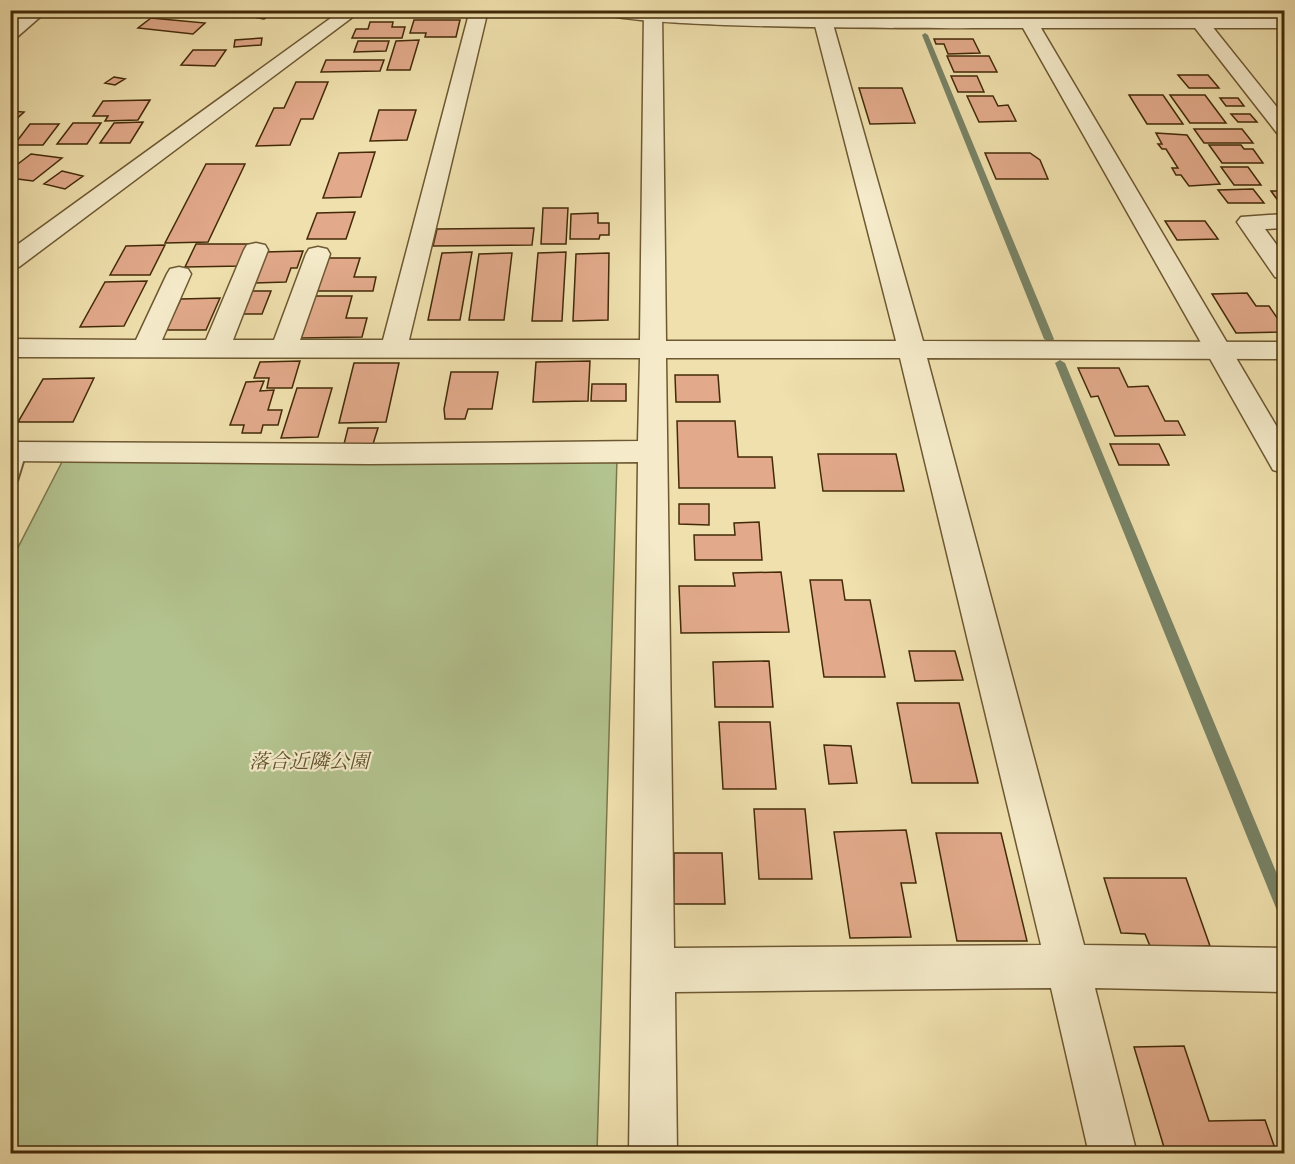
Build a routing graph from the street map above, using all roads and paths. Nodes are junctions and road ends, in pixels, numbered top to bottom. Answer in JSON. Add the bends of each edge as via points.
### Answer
{"nodes":[{"id":1,"x":40,"y":10,"type":"edge"},
{"id":2,"x":354,"y":10,"type":"edge"},
{"id":3,"x":479,"y":10,"type":"edge"},
{"id":4,"x":602,"y":10,"type":"edge"},
{"id":5,"x":654,"y":14,"type":"edge"},
{"id":6,"x":821,"y":16,"type":"edge"},
{"id":7,"x":1026,"y":16,"type":"edge"},
{"id":8,"x":1194,"y":17,"type":"edge"},
{"id":9,"x":1284,"y":23,"type":"edge"},
{"id":10,"x":10,"y":34,"type":"edge"},
{"id":11,"x":1284,"y":129,"type":"edge"},
{"id":12,"x":1284,"y":221,"type":"edge"},
{"id":13,"x":256,"y":250,"type":"dead end"},
{"id":14,"x":318,"y":254,"type":"dead end"},
{"id":15,"x":10,"y":262,"type":"edge"},
{"id":16,"x":1284,"y":272,"type":"edge"},
{"id":17,"x":179,"y":274,"type":"dead end"},
{"id":18,"x":10,"y":348,"type":"edge"},
{"id":19,"x":145,"y":348,"type":"junction"},
{"id":20,"x":216,"y":348,"type":"junction"},
{"id":21,"x":284,"y":348,"type":"junction"},
{"id":22,"x":394,"y":348,"type":"junction"},
{"id":23,"x":654,"y":348,"type":"junction"},
{"id":24,"x":1220,"y":350,"type":"junction"},
{"id":25,"x":1284,"y":350,"type":"edge"},
{"id":26,"x":912,"y":351,"type":"junction"},
{"id":27,"x":652,"y":451,"type":"junction"},
{"id":28,"x":1284,"y":463,"type":"edge"},
{"id":29,"x":13,"y":464,"type":"edge"},
{"id":30,"x":1068,"y":966,"type":"junction"},
{"id":31,"x":652,"y":970,"type":"junction"},
{"id":32,"x":1284,"y":970,"type":"edge"},
{"id":33,"x":653,"y":1154,"type":"edge"},
{"id":34,"x":1113,"y":1154,"type":"edge"}],
"edges":[{"from":1,"to":10,"type":"street"},
{"from":2,"to":15,"type":"street"},
{"from":3,"to":22,"type":"street"},
{"from":4,"to":5,"type":"street"},
{"from":5,"to":6,"type":"street"},
{"from":5,"to":23,"type":"street"},
{"from":6,"to":7,"type":"street"},
{"from":6,"to":26,"type":"street"},
{"from":7,"to":8,"type":"street"},
{"from":7,"to":24,"type":"street"},
{"from":8,"to":9,"type":"street"},
{"from":8,"to":11,"type":"street"},
{"from":12,"to":16,"type":"street","via":[[1249,222]]},
{"from":13,"to":20,"type":"street"},
{"from":14,"to":21,"type":"street"},
{"from":17,"to":19,"type":"street"},
{"from":18,"to":19,"type":"street"},
{"from":19,"to":20,"type":"street"},
{"from":20,"to":21,"type":"street"},
{"from":21,"to":22,"type":"street"},
{"from":22,"to":23,"type":"street"},
{"from":23,"to":26,"type":"street"},
{"from":23,"to":27,"type":"street"},
{"from":24,"to":25,"type":"street"},
{"from":24,"to":26,"type":"street"},
{"from":24,"to":28,"type":"street"},
{"from":26,"to":30,"type":"street"},
{"from":27,"to":29,"type":"street"},
{"from":27,"to":31,"type":"street"},
{"from":30,"to":31,"type":"street"},
{"from":30,"to":32,"type":"street"},
{"from":30,"to":34,"type":"street"},
{"from":31,"to":33,"type":"street"}]}
